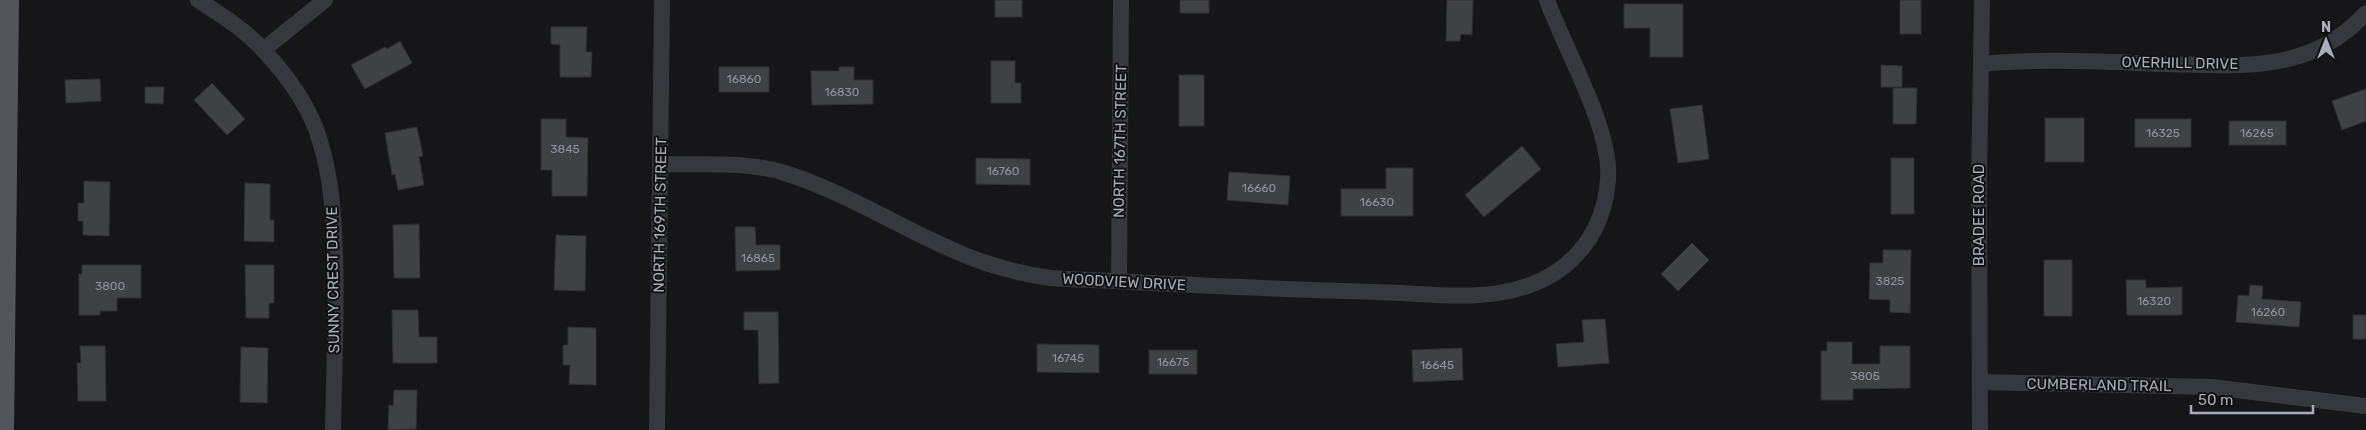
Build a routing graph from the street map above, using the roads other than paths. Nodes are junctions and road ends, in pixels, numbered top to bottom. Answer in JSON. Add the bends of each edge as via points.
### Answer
{"nodes":[{"id":1,"x":9,"y":0,"type":"edge"},
{"id":2,"x":198,"y":0,"type":"edge"},
{"id":3,"x":325,"y":0,"type":"edge"},
{"id":4,"x":662,"y":0,"type":"edge"},
{"id":5,"x":1121,"y":0,"type":"edge"},
{"id":6,"x":1547,"y":0,"type":"edge"},
{"id":7,"x":1982,"y":0,"type":"edge"},
{"id":8,"x":2366,"y":13,"type":"edge"},
{"id":9,"x":263,"y":50,"type":"junction"},
{"id":10,"x":1981,"y":64,"type":"junction"},
{"id":11,"x":660,"y":164,"type":"junction"},
{"id":12,"x":1120,"y":281,"type":"junction"},
{"id":13,"x":2,"y":375,"type":"edge"},
{"id":14,"x":1980,"y":382,"type":"junction"},
{"id":15,"x":2366,"y":406,"type":"edge"},
{"id":16,"x":4,"y":430,"type":"edge"},
{"id":17,"x":333,"y":430,"type":"edge"},
{"id":18,"x":657,"y":430,"type":"edge"},
{"id":19,"x":1980,"y":430,"type":"edge"}],
"edges":[{"from":1,"to":13,"type":"main road"},
{"from":2,"to":9,"type":"street","name":"SUNNY CREST DRIVE","via":[[238,27]]},
{"from":3,"to":9,"type":"street"},
{"from":4,"to":11,"type":"street","name":"NORTH 169TH STREET"},
{"from":5,"to":12,"type":"street","name":"NORTH 167TH STREET"},
{"from":6,"to":12,"type":"street","name":"WOODVIEW DRIVE","via":[[1599,124],[1609,179],[1605,204],[1587,245],[1551,275],[1530,285],[1487,294],[1279,290]]},
{"from":7,"to":10,"type":"street","name":"BRADEE ROAD"},
{"from":8,"to":10,"type":"street","name":"OVERHILL DRIVE","via":[[2334,40],[2310,52],[2266,62],[2195,65],[2046,61]]},
{"from":9,"to":17,"type":"street","name":"SUNNY CREST DRIVE","via":[[306,109],[316,128],[324,156],[334,214]]},
{"from":10,"to":14,"type":"street","name":"BRADEE ROAD"},
{"from":11,"to":12,"type":"street","name":"WOODVIEW DRIVE","via":[[742,166],[784,173],[998,267],[1050,278]]},
{"from":11,"to":18,"type":"street","name":"NORTH 169TH STREET"},
{"from":13,"to":16,"type":"main road"},
{"from":14,"to":15,"type":"street","name":"CUMBERLAND TRAIL","via":[[2212,387]]},
{"from":14,"to":19,"type":"street","name":"BRADEE ROAD"}]}
